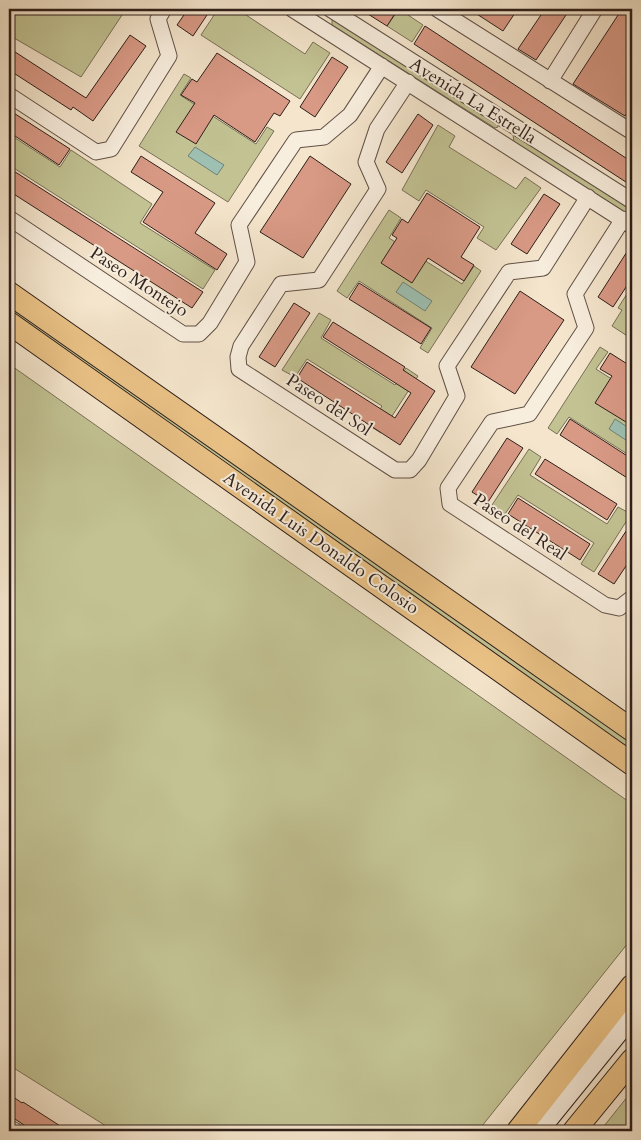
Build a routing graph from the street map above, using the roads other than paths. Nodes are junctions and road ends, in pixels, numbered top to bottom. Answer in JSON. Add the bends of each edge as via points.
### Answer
{"nodes":[{"id":1,"x":164,"y":9,"type":"edge"},
{"id":2,"x":292,"y":9,"type":"edge"},
{"id":3,"x":328,"y":9,"type":"edge"},
{"id":4,"x":437,"y":9,"type":"edge"},
{"id":5,"x":595,"y":9,"type":"edge"},
{"id":6,"x":316,"y":24,"type":"junction"},
{"id":7,"x":382,"y":66,"type":"junction"},
{"id":8,"x":550,"y":81,"type":"junction"},
{"id":9,"x":408,"y":82,"type":"junction"},
{"id":10,"x":9,"y":95,"type":"edge"},
{"id":11,"x":510,"y":121,"type":"junction"},
{"id":12,"x":632,"y":129,"type":"edge"},
{"id":13,"x":498,"y":139,"type":"junction"},
{"id":14,"x":588,"y":197,"type":"junction"},
{"id":15,"x":632,"y":201,"type":"edge"},
{"id":16,"x":9,"y":218,"type":"edge"},
{"id":17,"x":627,"y":222,"type":"edge"},
{"id":18,"x":9,"y":293,"type":"edge"},
{"id":19,"x":9,"y":323,"type":"edge"},
{"id":20,"x":632,"y":598,"type":"edge"},
{"id":21,"x":632,"y":730,"type":"edge"},
{"id":22,"x":632,"y":764,"type":"edge"},
{"id":23,"x":632,"y":986,"type":"edge"},
{"id":24,"x":632,"y":1015,"type":"edge"},
{"id":25,"x":632,"y":1032,"type":"edge"},
{"id":26,"x":632,"y":1060,"type":"edge"},
{"id":27,"x":518,"y":1131,"type":"edge"},
{"id":28,"x":538,"y":1131,"type":"edge"},
{"id":29,"x":552,"y":1131,"type":"edge"},
{"id":30,"x":574,"y":1131,"type":"edge"}],
"edges":[{"from":1,"to":10,"type":"street","via":[[158,19],[169,56],[111,149],[96,152]]},
{"from":2,"to":6,"type":"street","name":"Avenida La Estrella"},
{"from":3,"to":6,"type":"street"},
{"from":3,"to":11,"type":"street","name":"Avenida La Estrella"},
{"from":4,"to":8,"type":"street"},
{"from":5,"to":8,"type":"street"},
{"from":6,"to":7,"type":"street","name":"Avenida La Estrella"},
{"from":7,"to":9,"type":"street","name":"Avenida La Estrella"},
{"from":7,"to":16,"type":"street","name":"Paseo Montejo","via":[[350,115],[324,137],[296,140],[239,225],[248,262],[210,323],[199,334],[183,334]]},
{"from":8,"to":12,"type":"street"},
{"from":9,"to":13,"type":"street","name":"Avenida La Estrella"},
{"from":9,"to":14,"type":"street","name":"Paseo del Sol","via":[[377,129],[366,162],[378,189],[319,280],[281,284],[241,346],[238,357],[239,369],[395,470],[410,470],[419,460],[457,396],[447,366],[509,272],[543,268]]},
{"from":11,"to":13,"type":"street"},
{"from":11,"to":15,"type":"street","name":"Avenida La Estrella"},
{"from":13,"to":14,"type":"street","name":"Avenida La Estrella"},
{"from":14,"to":17,"type":"street","name":"Avenida La Estrella"},
{"from":17,"to":20,"type":"street","name":"Paseo del Real","via":[[614,233],[575,294],[586,328],[529,414],[492,422],[448,488],[450,504],[605,605],[620,608]]},
{"from":18,"to":21,"type":"main road","name":"Avenida Luis Donaldo Colosio"},
{"from":19,"to":22,"type":"main road","name":"Avenida Luis Donaldo Colosio"},
{"from":23,"to":27,"type":"main road"},
{"from":24,"to":28,"type":"main road"},
{"from":25,"to":29,"type":"main road"},
{"from":26,"to":30,"type":"main road"}]}
